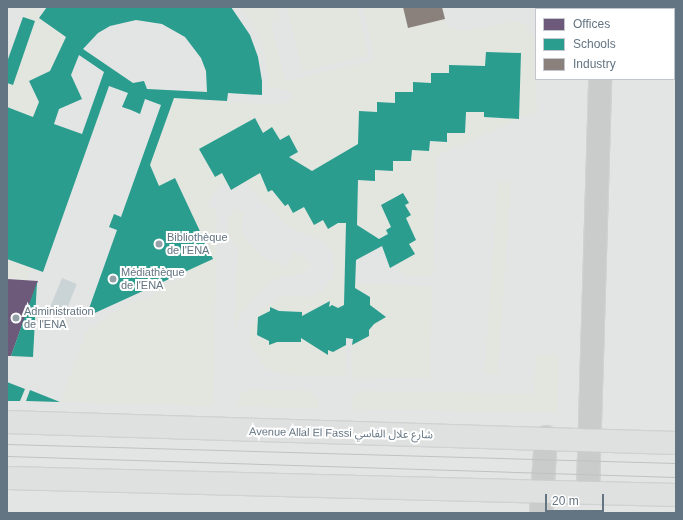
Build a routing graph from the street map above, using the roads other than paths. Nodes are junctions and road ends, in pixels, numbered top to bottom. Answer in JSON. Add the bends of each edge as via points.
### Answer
{"nodes":[{"id":1,"x":600,"y":80,"type":"edge"},
{"id":2,"x":7,"y":422,"type":"edge"},
{"id":3,"x":546,"y":437,"type":"junction"},
{"id":4,"x":591,"y":439,"type":"junction"},
{"id":5,"x":676,"y":443,"type":"edge"},
{"id":6,"x":7,"y":478,"type":"edge"},
{"id":7,"x":542,"y":491,"type":"junction"},
{"id":8,"x":588,"y":491,"type":"junction"},
{"id":9,"x":676,"y":495,"type":"edge"},
{"id":10,"x":540,"y":513,"type":"edge"}],
"edges":[{"from":1,"to":4,"type":"street"},
{"from":2,"to":3,"type":"street","name":"Avenue Allal El Fassi شارع علال الفاسي","via":[[222,430]]},
{"from":3,"to":4,"type":"street","name":"Avenue Allal El Fassi شارع علال الفاسي"},
{"from":3,"to":7,"type":"street"},
{"from":4,"to":5,"type":"street","name":"Avenue Allal El Fassi شارع علال الفاسي"},
{"from":4,"to":8,"type":"street"},
{"from":6,"to":7,"type":"street"},
{"from":7,"to":8,"type":"street"},
{"from":7,"to":10,"type":"street"},
{"from":8,"to":9,"type":"street"}]}
